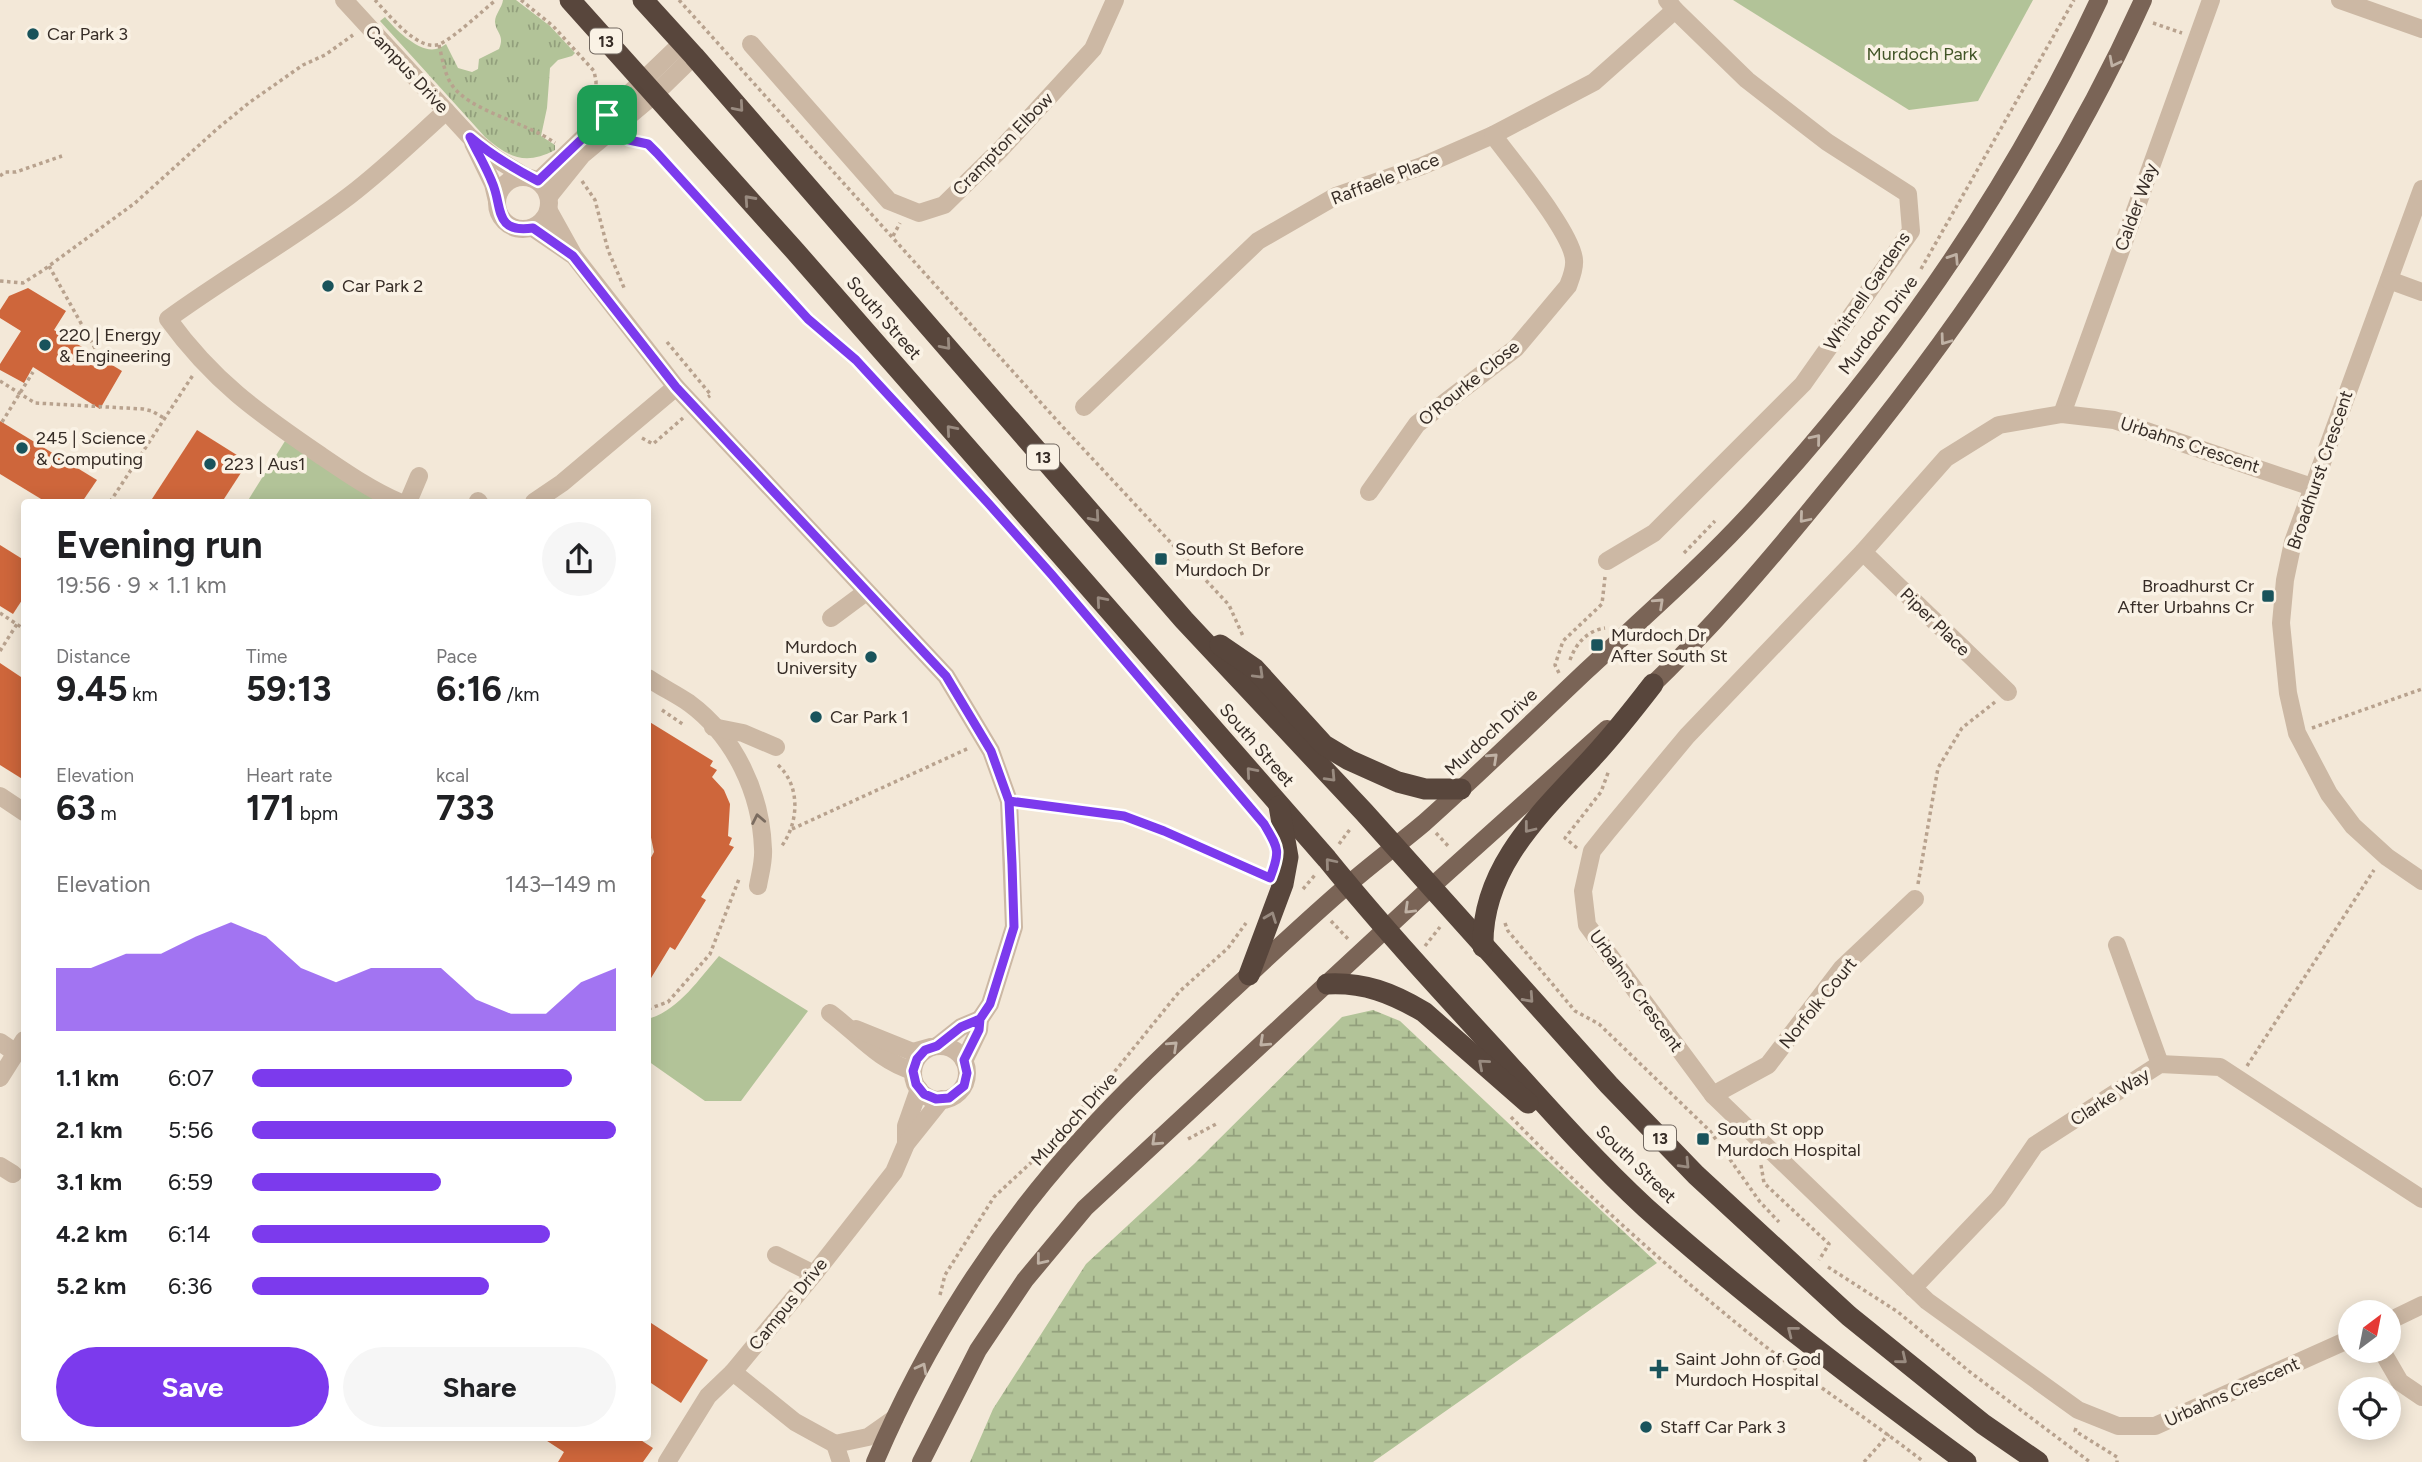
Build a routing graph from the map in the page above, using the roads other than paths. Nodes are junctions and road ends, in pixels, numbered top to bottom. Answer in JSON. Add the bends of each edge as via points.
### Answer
{"nodes":[{"id":1,"x":344,"y":0,"type":"edge"},
{"id":2,"x":570,"y":0,"type":"edge"},
{"id":3,"x":643,"y":0,"type":"edge"},
{"id":4,"x":1115,"y":0,"type":"edge"},
{"id":5,"x":2099,"y":0,"type":"edge"},
{"id":6,"x":2143,"y":0,"type":"edge"},
{"id":7,"x":2211,"y":0,"type":"edge"},
{"id":8,"x":2340,"y":0,"type":"edge"},
{"id":9,"x":1671,"y":5,"type":"edge"},
{"id":10,"x":2422,"y":29,"type":"edge"},
{"id":11,"x":751,"y":44,"type":"dead end"},
{"id":12,"x":689,"y":49,"type":"junction"},
{"id":13,"x":649,"y":88,"type":"junction"},
{"id":14,"x":446,"y":111,"type":"junction"},
{"id":15,"x":603,"y":113,"type":"junction"},
{"id":16,"x":1493,"y":135,"type":"junction"},
{"id":17,"x":470,"y":137,"type":"junction"},
{"id":18,"x":532,"y":179,"type":"junction"},
{"id":19,"x":2422,"y":189,"type":"edge"},
{"id":20,"x":497,"y":201,"type":"junction"},
{"id":21,"x":549,"y":203,"type":"junction"},
{"id":22,"x":533,"y":228,"type":"junction"},
{"id":23,"x":573,"y":256,"type":"junction"},
{"id":24,"x":2389,"y":280,"type":"junction"},
{"id":25,"x":2422,"y":292,"type":"edge"},
{"id":26,"x":676,"y":387,"type":"junction"},
{"id":27,"x":1084,"y":407,"type":"dead end"},
{"id":28,"x":2062,"y":414,"type":"junction"},
{"id":29,"x":419,"y":476,"type":"dead end"},
{"id":30,"x":2312,"y":487,"type":"junction"},
{"id":31,"x":1369,"y":492,"type":"dead end"},
{"id":32,"x":394,"y":499,"type":"edge"},
{"id":33,"x":409,"y":499,"type":"edge"},
{"id":34,"x":538,"y":499,"type":"edge"},
{"id":35,"x":1863,"y":552,"type":"junction"},
{"id":36,"x":1607,"y":561,"type":"road end"},
{"id":37,"x":866,"y":592,"type":"junction"},
{"id":38,"x":831,"y":618,"type":"dead end"},
{"id":39,"x":1184,"y":620,"type":"junction"},
{"id":40,"x":651,"y":680,"type":"edge"},
{"id":41,"x":1654,"y":684,"type":"junction"},
{"id":42,"x":2008,"y":692,"type":"road end"},
{"id":43,"x":713,"y":727,"type":"junction"},
{"id":44,"x":776,"y":747,"type":"dead end"},
{"id":45,"x":1461,"y":789,"type":"junction"},
{"id":46,"x":0,"y":796,"type":"edge"},
{"id":47,"x":1279,"y":804,"type":"junction"},
{"id":48,"x":21,"y":810,"type":"edge"},
{"id":49,"x":1395,"y":848,"type":"junction"},
{"id":50,"x":2422,"y":881,"type":"edge"},
{"id":51,"x":1348,"y":885,"type":"junction"},
{"id":52,"x":758,"y":886,"type":"dead end"},
{"id":53,"x":1430,"y":888,"type":"junction"},
{"id":54,"x":1915,"y":899,"type":"road end"},
{"id":55,"x":1387,"y":930,"type":"junction"},
{"id":56,"x":2117,"y":945,"type":"dead end"},
{"id":57,"x":1483,"y":947,"type":"junction"},
{"id":58,"x":1249,"y":975,"type":"junction"},
{"id":59,"x":1327,"y":984,"type":"junction"},
{"id":60,"x":830,"y":1013,"type":"dead end"},
{"id":61,"x":980,"y":1019,"type":"junction"},
{"id":62,"x":846,"y":1025,"type":"junction"},
{"id":63,"x":0,"y":1042,"type":"edge"},
{"id":64,"x":20,"y":1047,"type":"edge"},
{"id":65,"x":934,"y":1047,"type":"junction"},
{"id":66,"x":964,"y":1060,"type":"junction"},
{"id":67,"x":2160,"y":1064,"type":"junction"},
{"id":68,"x":913,"y":1071,"type":"junction"},
{"id":69,"x":0,"y":1079,"type":"edge"},
{"id":70,"x":919,"y":1089,"type":"junction"},
{"id":71,"x":1713,"y":1095,"type":"junction"},
{"id":72,"x":942,"y":1099,"type":"junction"},
{"id":73,"x":906,"y":1144,"type":"junction"},
{"id":74,"x":2422,"y":1199,"type":"edge"},
{"id":75,"x":1645,"y":1206,"type":"junction"},
{"id":76,"x":776,"y":1255,"type":"dead end"},
{"id":77,"x":814,"y":1274,"type":"junction"},
{"id":78,"x":1913,"y":1288,"type":"junction"},
{"id":79,"x":2422,"y":1305,"type":"edge"},
{"id":80,"x":2401,"y":1315,"type":"edge"},
{"id":81,"x":2338,"y":1344,"type":"edge"},
{"id":82,"x":2389,"y":1363,"type":"edge"},
{"id":83,"x":733,"y":1372,"type":"junction"},
{"id":84,"x":2422,"y":1397,"type":"edge"},
{"id":85,"x":895,"y":1418,"type":"junction"},
{"id":86,"x":835,"y":1444,"type":"junction"},
{"id":87,"x":667,"y":1462,"type":"edge"},
{"id":88,"x":841,"y":1462,"type":"edge"},
{"id":89,"x":875,"y":1462,"type":"edge"},
{"id":90,"x":921,"y":1462,"type":"edge"},
{"id":91,"x":1966,"y":1462,"type":"edge"},
{"id":92,"x":2038,"y":1462,"type":"edge"}],
"edges":[{"from":1,"to":14,"type":"street","name":"Campus Drive"},
{"from":2,"to":13,"type":"highway","name":"South Street","number":"13"},
{"from":3,"to":12,"type":"highway","name":"South Street","number":"13"},
{"from":4,"to":11,"type":"street","name":"Crampton Elbow","via":[[1093,49],[944,205],[919,213],[889,201]]},
{"from":45,"to":5,"type":"main road","name":"Murdoch Drive","one_way":true,"via":[[1702,563],[1806,452],[1902,333],[1984,213],[2035,128]]},
{"from":6,"to":41,"type":"main road","one_way":true,"via":[[2056,169],[1945,340],[1772,556]]},
{"from":7,"to":28,"type":"street","name":"Calder Way"},
{"from":8,"to":10,"type":"street"},
{"from":9,"to":16,"type":"street","name":"Raffaele Place","via":[[1594,82]]},
{"from":9,"to":36,"type":"street","name":"Whitnell Gardens","via":[[1757,88],[1827,142],[1908,194],[1911,231],[1803,384],[1654,533]]},
{"from":12,"to":13,"type":"street"},
{"from":12,"to":39,"type":"highway","name":"South Street","number":"13","one_way":true},
{"from":13,"to":15,"type":"street"},
{"from":47,"to":13,"type":"highway","name":"South Street","number":"13","one_way":true},
{"from":14,"to":17,"type":"street","name":"Campus Drive"},
{"from":14,"to":32,"type":"street","via":[[351,194],[168,319],[202,362],[251,408]]},
{"from":15,"to":18,"type":"street"},
{"from":15,"to":21,"type":"street","via":[[582,155]]},
{"from":16,"to":27,"type":"street","name":"Raffaele Place","via":[[1336,196],[1258,241]]},
{"from":16,"to":31,"type":"street","name":"O’Rourke Close","via":[[1565,234],[1574,258],[1572,276],[1516,348],[1417,424]]},
{"from":17,"to":18,"type":"street","name":"Campus Drive"},
{"from":17,"to":20,"type":"street","name":"Campus Drive"},
{"from":18,"to":20,"type":"street","via":[[516,177],[506,183]]},
{"from":18,"to":21,"type":"street","name":"Campus Drive"},
{"from":19,"to":24,"type":"street","name":"Broadhurst Crescent"},
{"from":20,"to":22,"type":"street","name":"Campus Drive","via":[[503,221],[522,230]]},
{"from":21,"to":22,"type":"street","via":[[546,218]]},
{"from":21,"to":23,"type":"street","name":"Campus Drive"},
{"from":22,"to":23,"type":"street","name":"Campus Drive"},
{"from":23,"to":26,"type":"street","name":"Campus Drive"},
{"from":24,"to":25,"type":"street"},
{"from":24,"to":30,"type":"street","name":"Broadhurst Crescent"},
{"from":26,"to":34,"type":"street"},
{"from":26,"to":37,"type":"street","name":"Campus Drive"},
{"from":28,"to":30,"type":"street","name":"Urbahns Crescent","via":[[2114,420]]},
{"from":28,"to":35,"type":"street","name":"Urbahns Crescent","via":[[1999,425],[1946,458]]},
{"from":29,"to":33,"type":"street"},
{"from":30,"to":50,"type":"street","name":"Broadhurst Crescent","via":[[2293,542],[2281,623],[2297,733],[2329,794],[2353,826]]},
{"from":35,"to":42,"type":"street","name":"Piper Place"},
{"from":35,"to":71,"type":"street","name":"Urbahns Crescent","via":[[1687,736],[1592,851],[1583,891],[1587,925]]},
{"from":37,"to":38,"type":"street"},
{"from":37,"to":61,"type":"street","name":"Campus Drive","via":[[946,676],[991,751],[1009,801],[1014,927],[990,1004]]},
{"from":39,"to":45,"type":"highway","one_way":true,"via":[[1255,669],[1324,745],[1349,761],[1425,789]]},
{"from":39,"to":49,"type":"highway","name":"South Street","number":"13","one_way":true},
{"from":40,"to":43,"type":"street","via":[[690,704]]},
{"from":41,"to":53,"type":"main road"},
{"from":41,"to":57,"type":"highway","one_way":true,"via":[[1530,825],[1507,858],[1482,923]]},
{"from":43,"to":44,"type":"street"},
{"from":52,"to":43,"type":"street","one_way":true,"via":[[763,850],[751,789],[742,765]]},
{"from":45,"to":49,"type":"main road","name":"Murdoch Drive"},
{"from":46,"to":48,"type":"street"},
{"from":51,"to":47,"type":"highway","name":"South Street","number":"13","one_way":true},
{"from":58,"to":47,"type":"highway","one_way":true,"via":[[1283,884],[1288,857]]},
{"from":49,"to":51,"type":"main road","name":"Murdoch Drive"},
{"from":49,"to":53,"type":"highway","name":"South Street","number":"13"},
{"from":51,"to":55,"type":"highway","name":"South Street","number":"13"},
{"from":51,"to":58,"type":"main road","name":"Murdoch Drive"},
{"from":53,"to":55,"type":"main road","one_way":true},
{"from":53,"to":57,"type":"highway","name":"South Street","number":"13"},
{"from":54,"to":71,"type":"street","name":"Norfolk Court","via":[[1843,968],[1768,1065]]},
{"from":55,"to":59,"type":"main road"},
{"from":55,"to":75,"type":"highway","name":"South Street","number":"13","via":[[1584,1147]]},
{"from":56,"to":67,"type":"street"},
{"from":57,"to":92,"type":"highway","name":"South Street","number":"13","one_way":true,"via":[[1706,1184],[1849,1316],[1983,1424]]},
{"from":85,"to":58,"type":"main road","name":"Murdoch Drive","one_way":true,"via":[[949,1317],[1051,1174],[1125,1093]]},
{"from":75,"to":59,"type":"highway","one_way":true,"via":[[1423,1012],[1353,982]]},
{"from":59,"to":90,"type":"main road","one_way":true,"via":[[1119,1174],[1058,1239],[978,1350]]},
{"from":60,"to":62,"type":"street"},
{"from":61,"to":65,"type":"street"},
{"from":61,"to":66,"type":"street","name":"Campus Drive"},
{"from":62,"to":65,"type":"street","via":[[913,1052]]},
{"from":62,"to":68,"type":"street","via":[[874,1051]]},
{"from":63,"to":64,"type":"street"},
{"from":64,"to":69,"type":"street"},
{"from":65,"to":66,"type":"street","via":[[950,1047]]},
{"from":65,"to":68,"type":"street","via":[[917,1059]]},
{"from":66,"to":72,"type":"street","via":[[964,1086]]},
{"from":67,"to":74,"type":"street","name":"Clarke Way","via":[[2220,1067]]},
{"from":67,"to":78,"type":"street","name":"Clarke Way","via":[[2035,1145],[1998,1199]]},
{"from":68,"to":70,"type":"street"},
{"from":70,"to":72,"type":"street"},
{"from":70,"to":73,"type":"street","name":"Campus Drive","via":[[906,1126]]},
{"from":71,"to":78,"type":"street","name":"Urbahns Crescent"},
{"from":72,"to":73,"type":"street","name":"Campus Drive"},
{"from":73,"to":77,"type":"street","name":"Campus Drive","via":[[894,1172]]},
{"from":91,"to":75,"type":"highway","name":"South Street","number":"13","one_way":true,"via":[[1755,1303]]},
{"from":76,"to":77,"type":"street"},
{"from":77,"to":83,"type":"street","name":"Campus Drive"},
{"from":78,"to":81,"type":"street","name":"Urbahns Crescent","via":[[2078,1410],[2118,1426],[2155,1426]]},
{"from":79,"to":80,"type":"street"},
{"from":82,"to":84,"type":"street","via":[[2400,1382]]},
{"from":83,"to":86,"type":"street","via":[[795,1422]]},
{"from":83,"to":87,"type":"street","name":"Campus Drive","via":[[708,1396]]},
{"from":85,"to":86,"type":"street","via":[[868,1437]]},
{"from":85,"to":89,"type":"main road","name":"Murdoch Drive"},
{"from":86,"to":88,"type":"street"}]}
